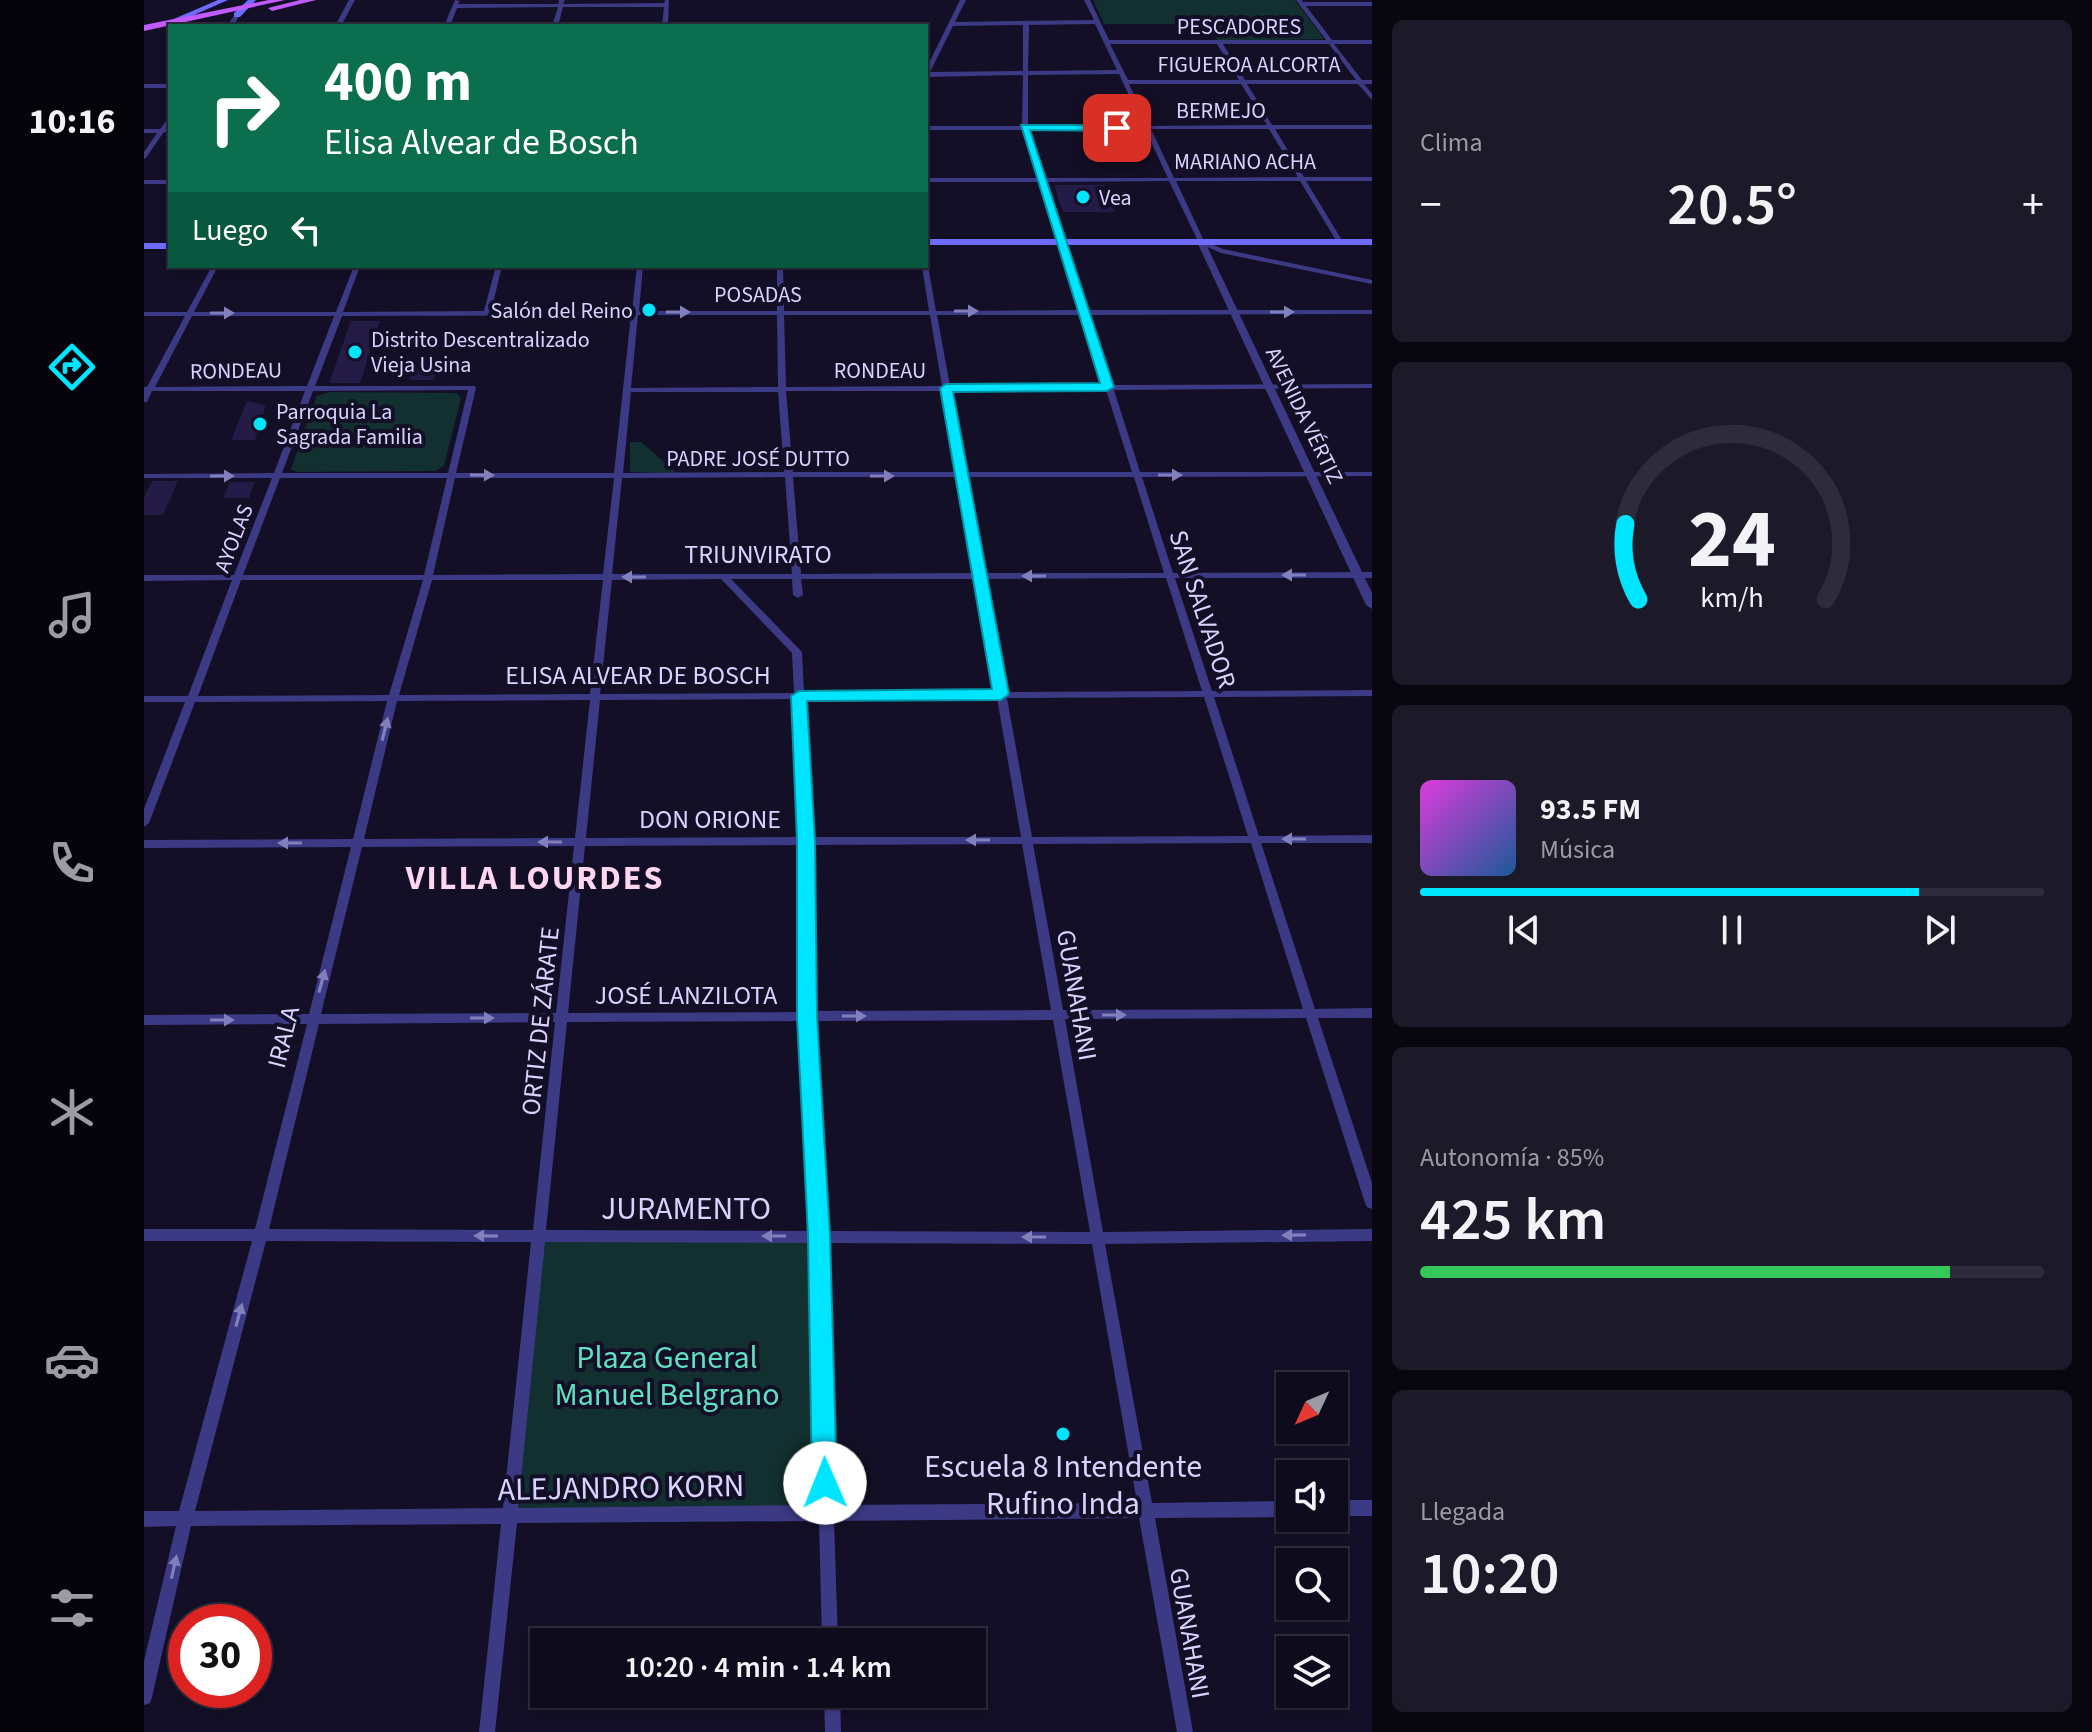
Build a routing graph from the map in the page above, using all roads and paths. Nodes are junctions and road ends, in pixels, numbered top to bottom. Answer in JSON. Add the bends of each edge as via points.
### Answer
{"nodes":[{"id":1,"x":224,"y":0,"type":"edge"},
{"id":2,"x":281,"y":0,"type":"edge"},
{"id":3,"x":312,"y":0,"type":"edge"},
{"id":4,"x":352,"y":0,"type":"edge"},
{"id":5,"x":963,"y":0,"type":"edge"},
{"id":6,"x":1087,"y":0,"type":"edge"},
{"id":7,"x":1300,"y":2,"type":"edge"},
{"id":8,"x":456,"y":3,"type":"edge"},
{"id":9,"x":561,"y":3,"type":"edge"},
{"id":10,"x":667,"y":3,"type":"edge"},
{"id":11,"x":1372,"y":4,"type":"edge"},
{"id":12,"x":244,"y":6,"type":"edge"},
{"id":13,"x":1097,"y":22,"type":"junction"},
{"id":14,"x":1026,"y":23,"type":"junction"},
{"id":15,"x":172,"y":24,"type":"edge"},
{"id":16,"x":176,"y":24,"type":"edge"},
{"id":17,"x":191,"y":24,"type":"edge"},
{"id":18,"x":231,"y":24,"type":"edge"},
{"id":19,"x":339,"y":24,"type":"edge"},
{"id":20,"x":448,"y":24,"type":"edge"},
{"id":21,"x":556,"y":24,"type":"edge"},
{"id":22,"x":665,"y":24,"type":"edge"},
{"id":23,"x":953,"y":24,"type":"junction"},
{"id":24,"x":168,"y":26,"type":"edge"},
{"id":25,"x":144,"y":28,"type":"edge"},
{"id":26,"x":144,"y":35,"type":"edge"},
{"id":27,"x":1106,"y":42,"type":"junction"},
{"id":28,"x":1219,"y":42,"type":"junction"},
{"id":29,"x":1330,"y":42,"type":"junction"},
{"id":30,"x":1372,"y":42,"type":"edge"},
{"id":31,"x":928,"y":70,"type":"edge"},
{"id":32,"x":1024,"y":72,"type":"junction"},
{"id":33,"x":1120,"y":72,"type":"junction"},
{"id":34,"x":928,"y":74,"type":"edge"},
{"id":35,"x":1126,"y":82,"type":"junction"},
{"id":36,"x":1243,"y":82,"type":"junction"},
{"id":37,"x":1360,"y":82,"type":"junction"},
{"id":38,"x":1372,"y":82,"type":"edge"},
{"id":39,"x":144,"y":86,"type":"edge"},
{"id":40,"x":168,"y":86,"type":"edge"},
{"id":41,"x":1372,"y":98,"type":"edge"},
{"id":42,"x":168,"y":121,"type":"edge"},
{"id":43,"x":1025,"y":127,"type":"junction"},
{"id":44,"x":1270,"y":127,"type":"junction"},
{"id":45,"x":1372,"y":127,"type":"edge"},
{"id":46,"x":928,"y":128,"type":"edge"},
{"id":47,"x":1148,"y":128,"type":"junction"},
{"id":48,"x":144,"y":131,"type":"edge"},
{"id":49,"x":161,"y":131,"type":"junction"},
{"id":50,"x":168,"y":131,"type":"edge"},
{"id":51,"x":144,"y":157,"type":"edge"},
{"id":52,"x":1172,"y":179,"type":"junction"},
{"id":53,"x":1302,"y":179,"type":"junction"},
{"id":54,"x":1372,"y":179,"type":"edge"},
{"id":55,"x":928,"y":180,"type":"edge"},
{"id":56,"x":1040,"y":180,"type":"junction"},
{"id":57,"x":144,"y":182,"type":"edge"},
{"id":58,"x":168,"y":182,"type":"edge"},
{"id":59,"x":928,"y":242,"type":"edge"},
{"id":60,"x":1060,"y":242,"type":"junction"},
{"id":61,"x":1201,"y":242,"type":"junction"},
{"id":62,"x":1340,"y":242,"type":"junction"},
{"id":63,"x":1372,"y":242,"type":"edge"},
{"id":64,"x":168,"y":243,"type":"edge"},
{"id":65,"x":144,"y":244,"type":"edge"},
{"id":66,"x":214,"y":268,"type":"edge"},
{"id":67,"x":356,"y":268,"type":"edge"},
{"id":68,"x":498,"y":268,"type":"edge"},
{"id":69,"x":640,"y":268,"type":"edge"},
{"id":70,"x":780,"y":268,"type":"edge"},
{"id":71,"x":925,"y":268,"type":"edge"},
{"id":72,"x":1372,"y":282,"type":"edge"},
{"id":73,"x":933,"y":311,"type":"junction"},
{"id":74,"x":1083,"y":311,"type":"junction"},
{"id":75,"x":1232,"y":311,"type":"junction"},
{"id":76,"x":635,"y":312,"type":"junction"},
{"id":77,"x":781,"y":312,"type":"junction"},
{"id":78,"x":1372,"y":312,"type":"edge"},
{"id":79,"x":339,"y":313,"type":"junction"},
{"id":80,"x":487,"y":313,"type":"junction"},
{"id":81,"x":144,"y":314,"type":"edge"},
{"id":82,"x":189,"y":314,"type":"junction"},
{"id":83,"x":1372,"y":386,"type":"edge"},
{"id":84,"x":1107,"y":387,"type":"junction"},
{"id":85,"x":1270,"y":387,"type":"junction"},
{"id":86,"x":310,"y":388,"type":"junction"},
{"id":87,"x":472,"y":388,"type":"joint"},
{"id":88,"x":782,"y":388,"type":"junction"},
{"id":89,"x":946,"y":388,"type":"junction"},
{"id":90,"x":147,"y":389,"type":"edge"},
{"id":91,"x":627,"y":390,"type":"junction"},
{"id":92,"x":144,"y":400,"type":"edge"},
{"id":93,"x":1311,"y":474,"type":"junction"},
{"id":94,"x":1372,"y":474,"type":"edge"},
{"id":95,"x":277,"y":475,"type":"junction"},
{"id":96,"x":450,"y":475,"type":"junction"},
{"id":97,"x":1136,"y":475,"type":"junction"},
{"id":98,"x":144,"y":476,"type":"edge"},
{"id":99,"x":791,"y":476,"type":"junction"},
{"id":100,"x":962,"y":476,"type":"junction"},
{"id":101,"x":620,"y":477,"type":"junction"},
{"id":102,"x":1168,"y":575,"type":"junction"},
{"id":103,"x":1358,"y":575,"type":"junction"},
{"id":104,"x":1372,"y":575,"type":"edge"},
{"id":105,"x":723,"y":576,"type":"junction"},
{"id":106,"x":797,"y":576,"type":"junction"},
{"id":107,"x":980,"y":576,"type":"junction"},
{"id":108,"x":238,"y":577,"type":"junction"},
{"id":109,"x":428,"y":577,"type":"junction"},
{"id":110,"x":607,"y":577,"type":"junction"},
{"id":111,"x":144,"y":578,"type":"edge"},
{"id":112,"x":798,"y":595,"type":"dead end"},
{"id":113,"x":1372,"y":605,"type":"edge"},
{"id":114,"x":1207,"y":693,"type":"junction"},
{"id":115,"x":1372,"y":693,"type":"edge"},
{"id":116,"x":1001,"y":694,"type":"junction"},
{"id":117,"x":799,"y":696,"type":"junction"},
{"id":118,"x":595,"y":697,"type":"junction"},
{"id":119,"x":393,"y":698,"type":"junction"},
{"id":120,"x":144,"y":699,"type":"edge"},
{"id":121,"x":191,"y":699,"type":"junction"},
{"id":122,"x":144,"y":823,"type":"edge"},
{"id":123,"x":1254,"y":839,"type":"junction"},
{"id":124,"x":1372,"y":839,"type":"edge"},
{"id":125,"x":1028,"y":840,"type":"junction"},
{"id":126,"x":806,"y":841,"type":"junction"},
{"id":127,"x":582,"y":842,"type":"junction"},
{"id":128,"x":357,"y":843,"type":"junction"},
{"id":129,"x":144,"y":844,"type":"edge"},
{"id":130,"x":1372,"y":1013,"type":"edge"},
{"id":131,"x":1310,"y":1014,"type":"junction"},
{"id":132,"x":1058,"y":1015,"type":"junction"},
{"id":133,"x":807,"y":1017,"type":"junction"},
{"id":134,"x":561,"y":1018,"type":"junction"},
{"id":135,"x":312,"y":1019,"type":"junction"},
{"id":136,"x":144,"y":1020,"type":"edge"},
{"id":137,"x":1372,"y":1203,"type":"edge"},
{"id":138,"x":261,"y":1234,"type":"junction"},
{"id":139,"x":144,"y":1235,"type":"edge"},
{"id":140,"x":1372,"y":1235,"type":"edge"},
{"id":141,"x":819,"y":1236,"type":"junction"},
{"id":142,"x":539,"y":1237,"type":"junction"},
{"id":143,"x":1097,"y":1238,"type":"junction"},
{"id":144,"x":1348,"y":1508,"type":"edge"},
{"id":145,"x":1372,"y":1508,"type":"edge"},
{"id":146,"x":1276,"y":1509,"type":"edge"},
{"id":147,"x":1146,"y":1510,"type":"junction"},
{"id":148,"x":825,"y":1513,"type":"junction"},
{"id":149,"x":509,"y":1516,"type":"junction"},
{"id":150,"x":144,"y":1519,"type":"edge"},
{"id":151,"x":185,"y":1519,"type":"junction"},
{"id":152,"x":829,"y":1628,"type":"edge"},
{"id":153,"x":144,"y":1697,"type":"edge"},
{"id":154,"x":832,"y":1708,"type":"edge"},
{"id":155,"x":487,"y":1732,"type":"edge"},
{"id":156,"x":833,"y":1732,"type":"edge"},
{"id":157,"x":1185,"y":1732,"type":"edge"}],
"edges":[{"from":1,"to":15,"type":"main road"},
{"from":2,"to":12,"type":"main road"},
{"from":3,"to":12,"type":"main road"},
{"from":4,"to":19,"type":"street"},
{"from":5,"to":23,"type":"street"},
{"from":6,"to":13,"type":"street"},
{"from":7,"to":11,"type":"street"},
{"from":7,"to":29,"type":"street"},
{"from":8,"to":9,"type":"street"},
{"from":8,"to":20,"type":"street"},
{"from":9,"to":10,"type":"street"},
{"from":9,"to":21,"type":"street"},
{"from":10,"to":22,"type":"street"},
{"from":12,"to":16,"type":"main road"},
{"from":12,"to":17,"type":"main road"},
{"from":12,"to":18,"type":"street"},
{"from":13,"to":14,"type":"street"},
{"from":13,"to":27,"type":"street"},
{"from":14,"to":23,"type":"street"},
{"from":14,"to":32,"type":"street","name":"SAN SALVADOR"},
{"from":23,"to":31,"type":"street"},
{"from":24,"to":25,"type":"main road"},
{"from":24,"to":26,"type":"main road"},
{"from":27,"to":28,"type":"street","name":"PESCADORES"},
{"from":27,"to":33,"type":"street"},
{"from":28,"to":29,"type":"street","name":"PESCADORES"},
{"from":28,"to":36,"type":"street"},
{"from":29,"to":30,"type":"street","name":"PESCADORES"},
{"from":29,"to":37,"type":"street"},
{"from":32,"to":33,"type":"street","name":"FIGUEROA ALCORTA"},
{"from":32,"to":34,"type":"street","name":"FIGUEROA ALCORTA"},
{"from":32,"to":43,"type":"street","name":"SAN SALVADOR"},
{"from":33,"to":35,"type":"street"},
{"from":35,"to":36,"type":"street","name":"FIGUEROA ALCORTA"},
{"from":35,"to":47,"type":"street"},
{"from":36,"to":37,"type":"street","name":"FIGUEROA ALCORTA"},
{"from":36,"to":44,"type":"street"},
{"from":37,"to":38,"type":"street","name":"FIGUEROA ALCORTA"},
{"from":37,"to":41,"type":"street"},
{"from":39,"to":40,"type":"street"},
{"from":42,"to":49,"type":"street"},
{"from":43,"to":46,"type":"street","name":"BERMEJO"},
{"from":43,"to":47,"type":"street","name":"BERMEJO"},
{"from":43,"to":56,"type":"street","name":"SAN SALVADOR"},
{"from":44,"to":45,"type":"street","name":"BERMEJO"},
{"from":44,"to":47,"type":"street","name":"BERMEJO"},
{"from":44,"to":53,"type":"street"},
{"from":47,"to":52,"type":"street"},
{"from":48,"to":49,"type":"street"},
{"from":49,"to":50,"type":"street"},
{"from":49,"to":51,"type":"street"},
{"from":52,"to":53,"type":"street","name":"MARIANO ACHA"},
{"from":52,"to":56,"type":"street","name":"MARIANO ACHA"},
{"from":52,"to":61,"type":"street"},
{"from":53,"to":54,"type":"street","name":"MARIANO ACHA"},
{"from":53,"to":62,"type":"street"},
{"from":55,"to":56,"type":"street","name":"MARIANO ACHA"},
{"from":56,"to":60,"type":"street","name":"SAN SALVADOR"},
{"from":57,"to":58,"type":"street"},
{"from":59,"to":60,"type":"main road"},
{"from":60,"to":61,"type":"main road"},
{"from":60,"to":74,"type":"street","name":"SAN SALVADOR"},
{"from":61,"to":62,"type":"main road"},
{"from":61,"to":72,"type":"street","via":[[1221,251]]},
{"from":61,"to":75,"type":"street","name":"AVENIDA VÉRTIZ"},
{"from":62,"to":63,"type":"main road"},
{"from":64,"to":65,"type":"main road"},
{"from":66,"to":82,"type":"street"},
{"from":67,"to":79,"type":"street","name":"AYOLAS"},
{"from":68,"to":80,"type":"street"},
{"from":69,"to":76,"type":"street","name":"ORTIZ DE ZÁRATE"},
{"from":70,"to":77,"type":"street"},
{"from":71,"to":73,"type":"street","name":"GUANAHANI"},
{"from":73,"to":74,"type":"street","name":"POSADAS","one_way":true},
{"from":73,"to":77,"type":"street","name":"POSADAS"},
{"from":73,"to":89,"type":"street","name":"GUANAHANI"},
{"from":74,"to":75,"type":"street","name":"POSADAS"},
{"from":74,"to":84,"type":"street","name":"SAN SALVADOR"},
{"from":75,"to":78,"type":"street","name":"POSADAS","one_way":true},
{"from":75,"to":85,"type":"street","name":"AVENIDA VÉRTIZ"},
{"from":76,"to":77,"type":"street","name":"POSADAS","one_way":true},
{"from":76,"to":80,"type":"street","name":"POSADAS"},
{"from":76,"to":91,"type":"street","name":"ORTIZ DE ZÁRATE"},
{"from":77,"to":88,"type":"street"},
{"from":79,"to":80,"type":"street","name":"POSADAS"},
{"from":82,"to":79,"type":"street","name":"POSADAS","one_way":true},
{"from":79,"to":86,"type":"street","name":"AYOLAS"},
{"from":81,"to":82,"type":"street","name":"POSADAS"},
{"from":82,"to":90,"type":"street"},
{"from":83,"to":85,"type":"street","name":"RONDEAU"},
{"from":84,"to":85,"type":"street","name":"RONDEAU"},
{"from":84,"to":89,"type":"street","name":"RONDEAU"},
{"from":84,"to":97,"type":"street","name":"SAN SALVADOR"},
{"from":85,"to":93,"type":"street","name":"AVENIDA VÉRTIZ"},
{"from":86,"to":87,"type":"street","name":"RONDEAU"},
{"from":86,"to":90,"type":"street","name":"RONDEAU"},
{"from":86,"to":95,"type":"street","name":"AYOLAS"},
{"from":87,"to":96,"type":"street","name":"IRALA"},
{"from":88,"to":89,"type":"street","name":"RONDEAU"},
{"from":88,"to":91,"type":"street","name":"RONDEAU"},
{"from":88,"to":99,"type":"street"},
{"from":89,"to":100,"type":"street","name":"GUANAHANI"},
{"from":90,"to":92,"type":"street"},
{"from":91,"to":101,"type":"street","name":"ORTIZ DE ZÁRATE"},
{"from":93,"to":94,"type":"street","name":"PADRE JOSÉ DUTTO"},
{"from":97,"to":93,"type":"street","name":"PADRE JOSÉ DUTTO","one_way":true},
{"from":93,"to":103,"type":"street","name":"AVENIDA VÉRTIZ"},
{"from":95,"to":96,"type":"street","name":"PADRE JOSÉ DUTTO"},
{"from":98,"to":95,"type":"street","name":"PADRE JOSÉ DUTTO","one_way":true},
{"from":95,"to":108,"type":"street","name":"AYOLAS"},
{"from":96,"to":101,"type":"street","name":"PADRE JOSÉ DUTTO","one_way":true},
{"from":96,"to":109,"type":"street","name":"IRALA"},
{"from":97,"to":100,"type":"street","name":"PADRE JOSÉ DUTTO"},
{"from":97,"to":102,"type":"street","name":"SAN SALVADOR"},
{"from":99,"to":100,"type":"street","name":"PADRE JOSÉ DUTTO","one_way":true},
{"from":99,"to":101,"type":"street","name":"PADRE JOSÉ DUTTO"},
{"from":99,"to":106,"type":"street"},
{"from":100,"to":107,"type":"street","name":"GUANAHANI"},
{"from":101,"to":110,"type":"street","name":"ORTIZ DE ZÁRATE"},
{"from":103,"to":102,"type":"street","name":"TRIUNVIRATO","one_way":true},
{"from":102,"to":107,"type":"street","name":"TRIUNVIRATO","one_way":true},
{"from":102,"to":114,"type":"street","name":"SAN SALVADOR"},
{"from":103,"to":104,"type":"street","name":"TRIUNVIRATO"},
{"from":103,"to":113,"type":"street","name":"AVENIDA VÉRTIZ"},
{"from":105,"to":106,"type":"street","name":"TRIUNVIRATO"},
{"from":105,"to":110,"type":"street","name":"TRIUNVIRATO","one_way":true},
{"from":105,"to":117,"type":"street","via":[[797,652]]},
{"from":106,"to":107,"type":"street","name":"TRIUNVIRATO"},
{"from":106,"to":112,"type":"street"},
{"from":107,"to":116,"type":"street","name":"GUANAHANI"},
{"from":108,"to":109,"type":"street","name":"TRIUNVIRATO"},
{"from":108,"to":111,"type":"street","name":"TRIUNVIRATO"},
{"from":108,"to":121,"type":"street","name":"AYOLAS"},
{"from":109,"to":110,"type":"street","name":"TRIUNVIRATO"},
{"from":109,"to":119,"type":"street","name":"IRALA"},
{"from":110,"to":118,"type":"street","name":"ORTIZ DE ZÁRATE"},
{"from":114,"to":115,"type":"street","name":"ELISA ALVEAR DE BOSCH"},
{"from":114,"to":116,"type":"street","name":"ELISA ALVEAR DE BOSCH"},
{"from":114,"to":123,"type":"street","name":"SAN SALVADOR"},
{"from":116,"to":117,"type":"street","name":"ELISA ALVEAR DE BOSCH"},
{"from":116,"to":125,"type":"street","name":"GUANAHANI"},
{"from":117,"to":118,"type":"street","name":"ELISA ALVEAR DE BOSCH"},
{"from":117,"to":126,"type":"street"},
{"from":118,"to":119,"type":"street","name":"ELISA ALVEAR DE BOSCH"},
{"from":118,"to":127,"type":"street","name":"ORTIZ DE ZÁRATE"},
{"from":119,"to":121,"type":"street","name":"ELISA ALVEAR DE BOSCH"},
{"from":128,"to":119,"type":"street","name":"IRALA","one_way":true},
{"from":120,"to":121,"type":"street","name":"ELISA ALVEAR DE BOSCH"},
{"from":121,"to":122,"type":"street","name":"AYOLAS"},
{"from":124,"to":123,"type":"street","name":"DON ORIONE","one_way":true},
{"from":123,"to":125,"type":"street","name":"DON ORIONE"},
{"from":123,"to":131,"type":"street","name":"SAN SALVADOR"},
{"from":125,"to":126,"type":"street","name":"DON ORIONE","one_way":true},
{"from":125,"to":132,"type":"street","name":"GUANAHANI"},
{"from":126,"to":127,"type":"street","name":"DON ORIONE"},
{"from":126,"to":133,"type":"street"},
{"from":127,"to":128,"type":"street","name":"DON ORIONE","one_way":true},
{"from":127,"to":134,"type":"street","name":"ORTIZ DE ZÁRATE"},
{"from":128,"to":129,"type":"street","name":"DON ORIONE","one_way":true},
{"from":135,"to":128,"type":"street","name":"IRALA","one_way":true},
{"from":130,"to":131,"type":"street","name":"JOSÉ LANZILOTA"},
{"from":132,"to":131,"type":"street","name":"JOSÉ LANZILOTA","one_way":true},
{"from":131,"to":137,"type":"street","name":"SAN SALVADOR"},
{"from":133,"to":132,"type":"street","name":"JOSÉ LANZILOTA","one_way":true},
{"from":132,"to":143,"type":"street","name":"GUANAHANI"},
{"from":133,"to":134,"type":"street","name":"JOSÉ LANZILOTA"},
{"from":133,"to":141,"type":"street"},
{"from":135,"to":134,"type":"street","name":"JOSÉ LANZILOTA","one_way":true},
{"from":134,"to":142,"type":"street","name":"ORTIZ DE ZÁRATE"},
{"from":136,"to":135,"type":"street","name":"JOSÉ LANZILOTA","one_way":true},
{"from":135,"to":138,"type":"street","name":"IRALA"},
{"from":138,"to":139,"type":"street","name":"JURAMENTO"},
{"from":142,"to":138,"type":"street","name":"JURAMENTO","one_way":true},
{"from":151,"to":138,"type":"street","name":"IRALA","one_way":true},
{"from":140,"to":143,"type":"street","name":"JURAMENTO","one_way":true},
{"from":141,"to":142,"type":"street","name":"JURAMENTO","one_way":true},
{"from":143,"to":141,"type":"street","name":"JURAMENTO","one_way":true},
{"from":141,"to":148,"type":"street"},
{"from":142,"to":149,"type":"street","name":"ORTIZ DE ZÁRATE"},
{"from":143,"to":147,"type":"street","name":"GUANAHANI"},
{"from":144,"to":145,"type":"street"},
{"from":146,"to":147,"type":"street","name":"ALEJANDRO KORN"},
{"from":147,"to":148,"type":"street","name":"ALEJANDRO KORN"},
{"from":147,"to":157,"type":"street","name":"GUANAHANI"},
{"from":148,"to":149,"type":"street","name":"ALEJANDRO KORN"},
{"from":148,"to":152,"type":"street"},
{"from":149,"to":151,"type":"street","name":"ALEJANDRO KORN"},
{"from":149,"to":155,"type":"street","name":"ORTIZ DE ZÁRATE"},
{"from":150,"to":151,"type":"street","name":"ALEJANDRO KORN"},
{"from":153,"to":151,"type":"street","name":"IRALA","one_way":true},
{"from":154,"to":156,"type":"street"}]}
